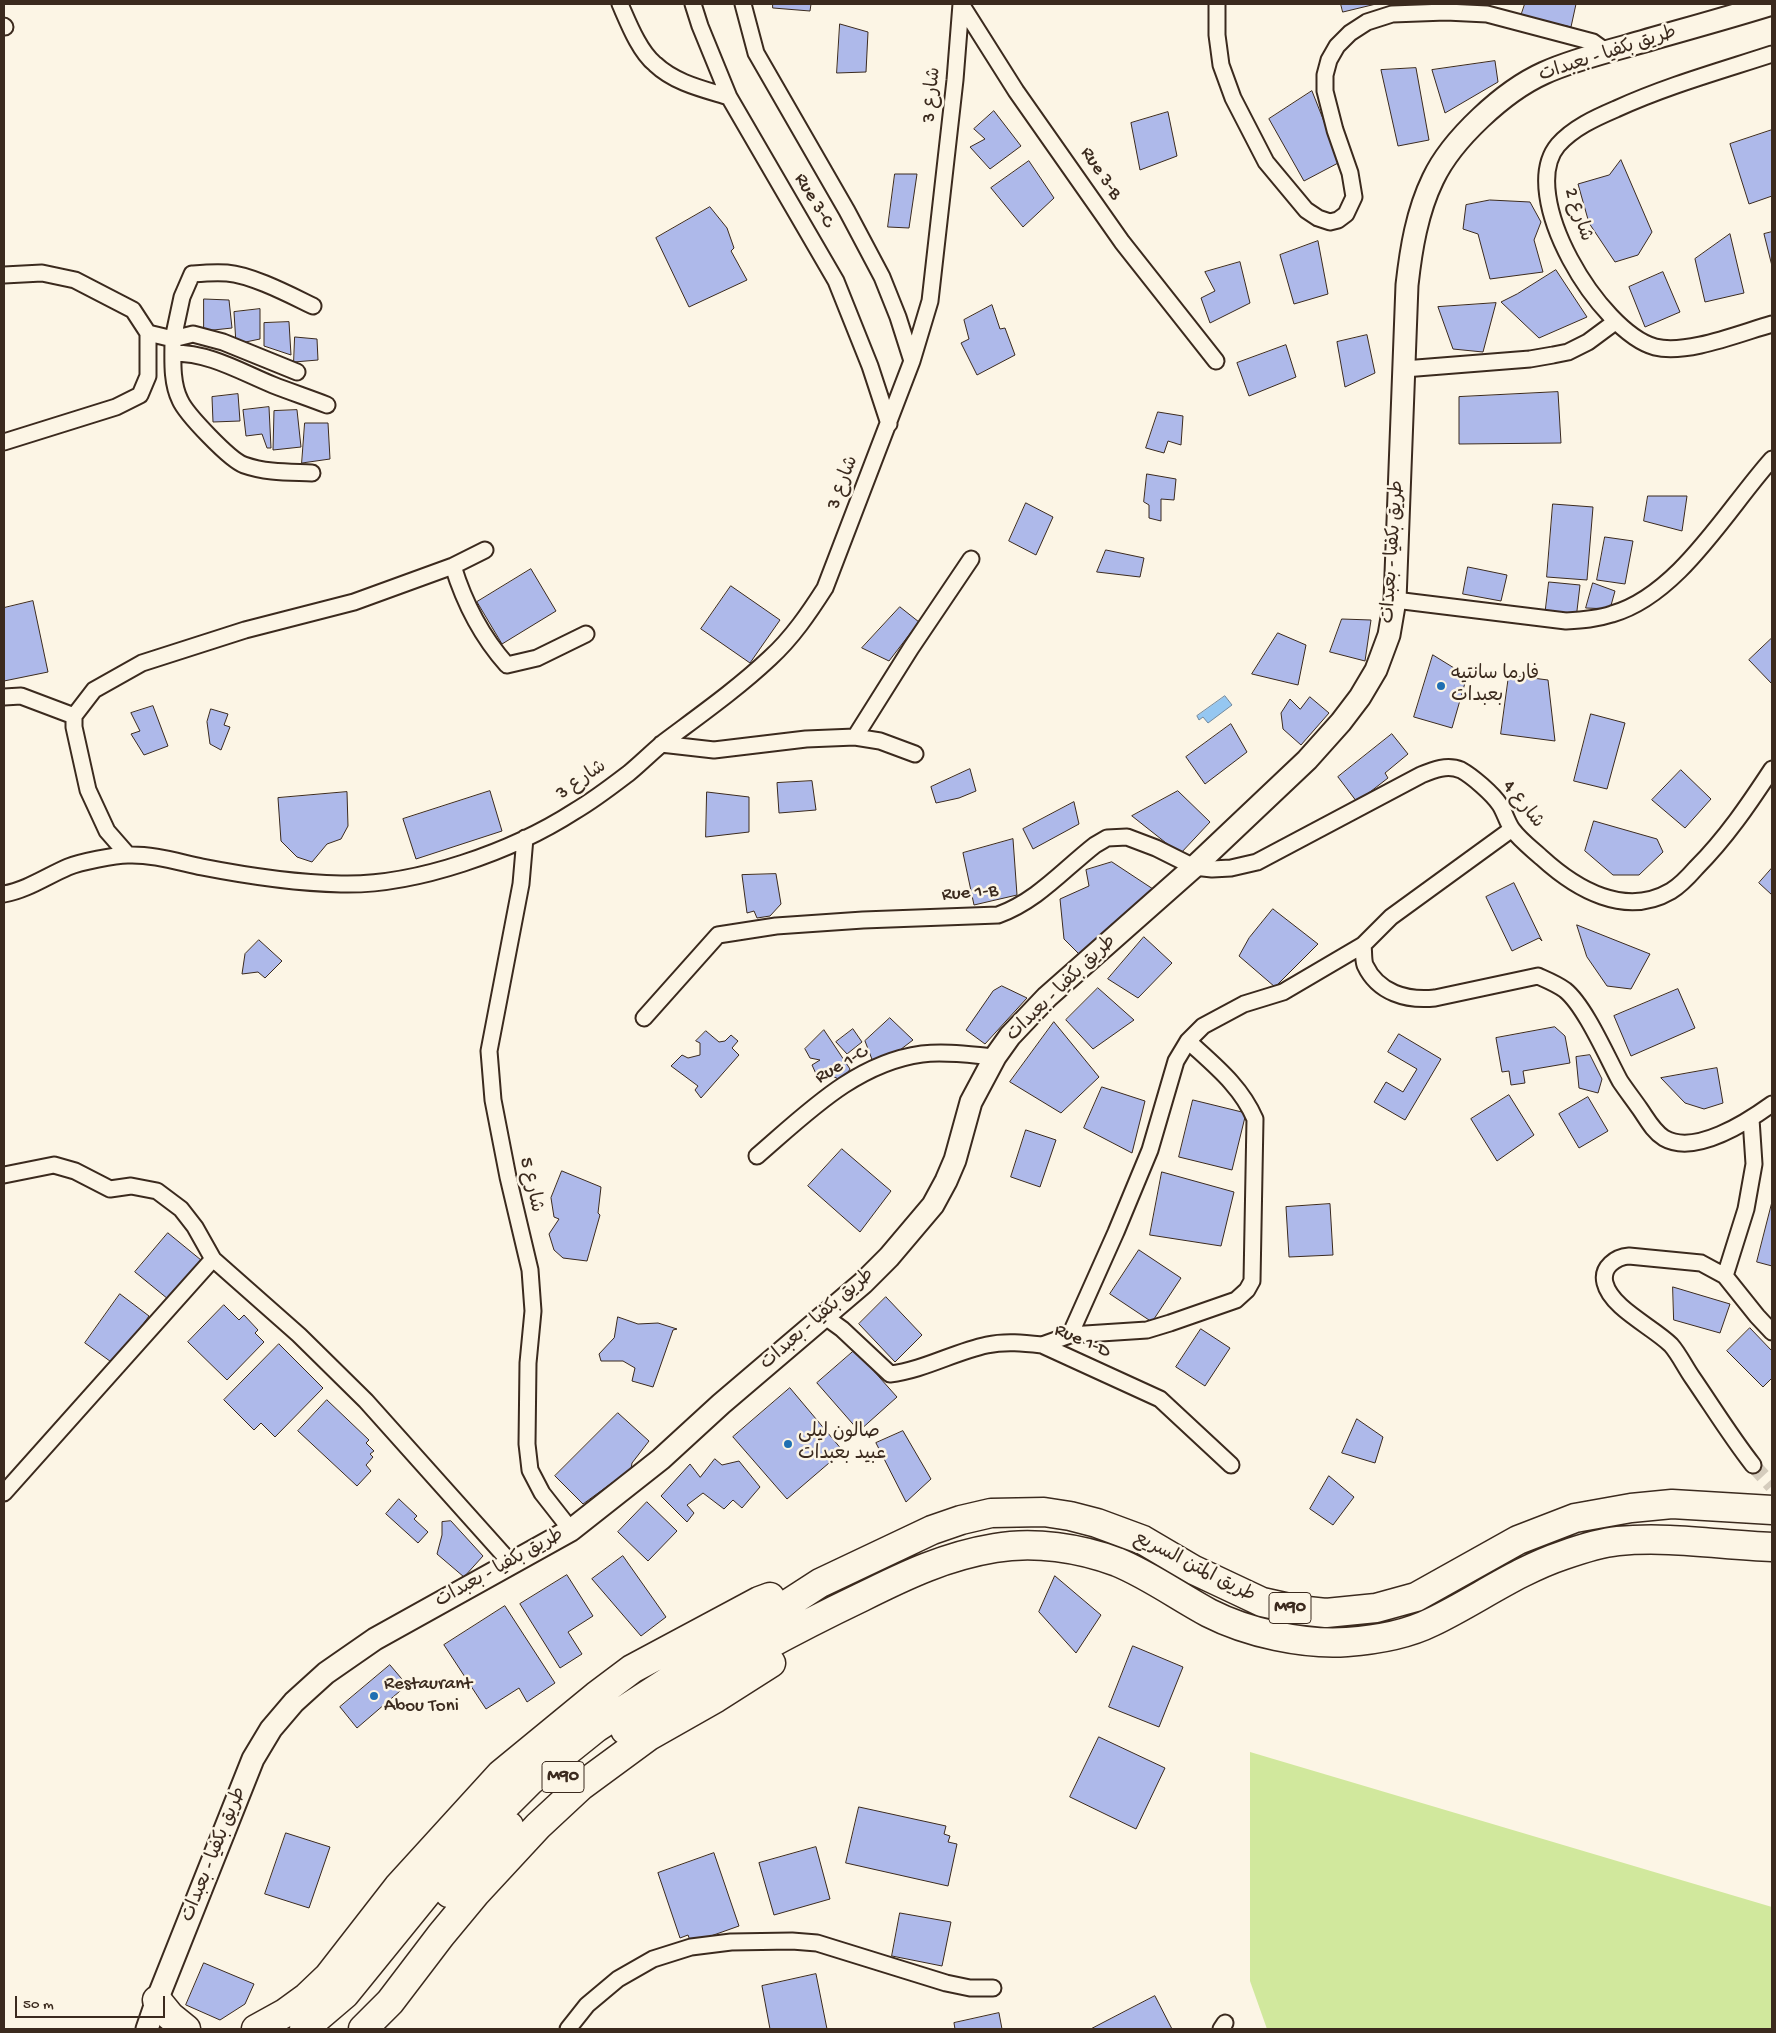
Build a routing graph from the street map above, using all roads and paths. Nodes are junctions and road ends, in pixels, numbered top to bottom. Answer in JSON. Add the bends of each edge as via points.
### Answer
{"nodes":[{"id":1,"x":620,"y":4,"type":"edge"},
{"id":2,"x":692,"y":4,"type":"edge"},
{"id":3,"x":743,"y":4,"type":"edge"},
{"id":4,"x":961,"y":4,"type":"edge"},
{"id":5,"x":1217,"y":4,"type":"edge"},
{"id":6,"x":1772,"y":4,"type":"edge"},
{"id":7,"x":1606,"y":52,"type":"junction"},
{"id":8,"x":1772,"y":54,"type":"edge"},
{"id":9,"x":729,"y":97,"type":"junction"},
{"id":10,"x":4,"y":275,"type":"edge"},
{"id":11,"x":313,"y":306,"type":"dead end"},
{"id":12,"x":1615,"y":322,"type":"junction"},
{"id":13,"x":1772,"y":324,"type":"edge"},
{"id":14,"x":148,"y":333,"type":"junction"},
{"id":15,"x":173,"y":346,"type":"junction"},
{"id":16,"x":912,"y":361,"type":"junction"},
{"id":17,"x":1216,"y":361,"type":"dead end"},
{"id":18,"x":1404,"y":369,"type":"junction"},
{"id":19,"x":297,"y":372,"type":"dead end"},
{"id":20,"x":328,"y":405,"type":"dead end"},
{"id":21,"x":889,"y":424,"type":"junction"},
{"id":22,"x":4,"y":442,"type":"edge"},
{"id":23,"x":1772,"y":459,"type":"edge"},
{"id":24,"x":312,"y":472,"type":"dead end"},
{"id":25,"x":485,"y":550,"type":"dead end"},
{"id":26,"x":971,"y":559,"type":"dead end"},
{"id":27,"x":454,"y":566,"type":"junction"},
{"id":28,"x":1395,"y":600,"type":"junction"},
{"id":29,"x":586,"y":634,"type":"dead end"},
{"id":30,"x":4,"y":697,"type":"edge"},
{"id":31,"x":74,"y":716,"type":"junction"},
{"id":32,"x":855,"y":737,"type":"junction"},
{"id":33,"x":661,"y":744,"type":"junction"},
{"id":34,"x":916,"y":754,"type":"dead end"},
{"id":35,"x":1772,"y":769,"type":"edge"},
{"id":36,"x":1512,"y":829,"type":"junction"},
{"id":37,"x":525,"y":838,"type":"junction"},
{"id":38,"x":128,"y":855,"type":"junction"},
{"id":39,"x":1194,"y":867,"type":"junction"},
{"id":40,"x":5,"y":895,"type":"edge"},
{"id":41,"x":1363,"y":945,"type":"junction"},
{"id":42,"x":644,"y":1018,"type":"dead end"},
{"id":43,"x":1188,"y":1041,"type":"junction"},
{"id":44,"x":995,"y":1057,"type":"junction"},
{"id":45,"x":1772,"y":1104,"type":"edge"},
{"id":46,"x":1751,"y":1119,"type":"junction"},
{"id":47,"x":757,"y":1156,"type":"dead end"},
{"id":48,"x":4,"y":1175,"type":"edge"},
{"id":49,"x":213,"y":1259,"type":"junction"},
{"id":50,"x":1726,"y":1276,"type":"junction"},
{"id":51,"x":824,"y":1316,"type":"junction"},
{"id":52,"x":1772,"y":1332,"type":"edge"},
{"id":53,"x":1070,"y":1335,"type":"junction"},
{"id":54,"x":1042,"y":1345,"type":"junction"},
{"id":55,"x":1231,"y":1465,"type":"dead end"},
{"id":56,"x":1753,"y":1465,"type":"tunnel mouth"},
{"id":57,"x":4,"y":1493,"type":"edge"},
{"id":58,"x":1772,"y":1510,"type":"edge"},
{"id":59,"x":571,"y":1530,"type":"junction"},
{"id":60,"x":1772,"y":1547,"type":"edge"},
{"id":61,"x":511,"y":1563,"type":"junction"},
{"id":62,"x":820,"y":1583,"type":"junction"},
{"id":63,"x":857,"y":1599,"type":"junction"},
{"id":64,"x":993,"y":1988,"type":"dead end"},
{"id":65,"x":157,"y":2000,"type":"junction"},
{"id":66,"x":147,"y":2029,"type":"edge"},
{"id":67,"x":186,"y":2029,"type":"edge"},
{"id":68,"x":256,"y":2029,"type":"edge"},
{"id":69,"x":304,"y":2029,"type":"edge"},
{"id":70,"x":330,"y":2029,"type":"edge"},
{"id":71,"x":363,"y":2029,"type":"edge"},
{"id":72,"x":568,"y":2029,"type":"edge"}],
"edges":[{"from":1,"to":9,"type":"street","via":[[636,39],[654,64],[686,84]]},
{"from":2,"to":9,"type":"street","name":"Rue 3-C"},
{"from":3,"to":16,"type":"street","name":"Rue 3-C","via":[[756,54],[882,277]]},
{"from":4,"to":16,"type":"street","name":"شارع 3","via":[[956,80],[930,301]]},
{"from":4,"to":17,"type":"street","name":"Rue 3-B","via":[[1016,90],[1122,242]]},
{"from":5,"to":7,"type":"street","via":[[1221,65],[1266,162],[1306,210],[1330,222],[1346,214],[1354,197],[1325,91],[1325,75],[1337,46],[1367,22],[1392,14],[1487,14],[1593,42]]},
{"from":6,"to":7,"type":"main road","name":"طريق بكفيا - بعبدات"},
{"from":7,"to":18,"type":"main road","name":"طريق بكفيا - بعبدات","via":[[1544,73],[1522,86],[1467,130],[1449,151],[1433,179],[1413,238],[1407,285]]},
{"from":8,"to":12,"type":"street","name":"شارع 2","via":[[1634,101],[1576,130],[1558,146],[1549,162],[1546,179],[1549,206],[1563,245],[1586,284]]},
{"from":9,"to":21,"type":"street","name":"Rue 3-C","via":[[836,281]]},
{"from":10,"to":14,"type":"street","via":[[42,273],[75,280],[133,310]]},
{"from":11,"to":15,"type":"street","via":[[272,286],[229,273],[192,274],[182,297]]},
{"from":12,"to":13,"type":"street","name":"شارع 2","via":[[1654,346],[1670,349],[1689,347]]},
{"from":12,"to":18,"type":"street","via":[[1568,352],[1530,359]]},
{"from":14,"to":15,"type":"street"},
{"from":14,"to":22,"type":"street","via":[[148,376],[140,396],[116,407]]},
{"from":15,"to":19,"type":"street","via":[[193,334],[223,342]]},
{"from":15,"to":20,"type":"street"},
{"from":15,"to":24,"type":"street","via":[[175,381],[180,400],[220,445],[242,464],[271,472]]},
{"from":16,"to":21,"type":"street","name":"شارع 3"},
{"from":18,"to":28,"type":"main road","name":"طريق بكفيا - بعبدات"},
{"from":21,"to":33,"type":"street","name":"شارع 3","via":[[825,588],[810,612],[771,657]]},
{"from":23,"to":28,"type":"street","via":[[1708,540],[1682,567],[1635,605],[1613,614],[1590,620],[1566,621]]},
{"from":25,"to":27,"type":"street"},
{"from":26,"to":32,"type":"street"},
{"from":27,"to":29,"type":"street","via":[[462,594],[497,654],[507,665],[537,658]]},
{"from":27,"to":31,"type":"street","via":[[354,602],[245,630],[142,663],[94,690]]},
{"from":28,"to":39,"type":"main road","name":"طريق بكفيا - بعبدات","via":[[1386,644],[1360,697],[1307,760]]},
{"from":30,"to":31,"type":"street","via":[[21,696]]},
{"from":31,"to":38,"type":"street","via":[[88,790],[107,831]]},
{"from":32,"to":33,"type":"street","via":[[806,739],[714,750]]},
{"from":32,"to":34,"type":"street","via":[[880,741]]},
{"from":33,"to":37,"type":"street","name":"شارع 3","via":[[629,773],[575,812]]},
{"from":35,"to":36,"type":"street","name":"شارع 4","via":[[1710,854],[1683,882],[1657,898],[1624,902],[1579,888]]},
{"from":36,"to":39,"type":"street","name":"شارع 4","via":[[1500,804],[1476,781],[1461,770],[1450,767],[1421,774],[1257,862],[1231,868]]},
{"from":36,"to":41,"type":"street","via":[[1391,917]]},
{"from":37,"to":38,"type":"street","name":"شارع 3","via":[[436,871],[378,883],[298,882]]},
{"from":37,"to":59,"type":"street","name":"شارع 5","via":[[521,884],[489,1051],[493,1100],[530,1270],[533,1311],[528,1363],[530,1470],[542,1493]]},
{"from":38,"to":40,"type":"street","name":"شارع 3","via":[[71,866]]},
{"from":39,"to":42,"type":"street","name":"Rue 1-B","via":[[1139,841],[1116,836],[1095,845],[1029,900],[998,915],[776,926],[718,935]]},
{"from":39,"to":44,"type":"main road","name":"طريق بكفيا - بعبدات","via":[[1047,997]]},
{"from":41,"to":43,"type":"street","via":[[1283,992],[1244,1004],[1203,1026]]},
{"from":41,"to":46,"type":"street","via":[[1364,963],[1376,983],[1406,998],[1435,998],[1538,976],[1565,990],[1576,1002],[1621,1082],[1654,1129],[1665,1138],[1680,1143],[1698,1142]]},
{"from":43,"to":53,"type":"street","via":[[1176,1061],[1150,1150]]},
{"from":43,"to":53,"type":"street","via":[[1236,1086],[1255,1119],[1252,1281],[1236,1300],[1147,1330]]},
{"from":44,"to":47,"type":"street","name":"Rue 1-C","via":[[922,1054],[891,1061],[863,1073],[820,1101]]},
{"from":44,"to":51,"type":"main road","name":"طريق بكفيا - بعبدات","via":[[971,1102],[955,1160],[933,1205],[889,1257]]},
{"from":45,"to":46,"type":"street"},
{"from":46,"to":50,"type":"street","via":[[1754,1164],[1746,1209]]},
{"from":48,"to":49,"type":"street","via":[[54,1165],[75,1171],[110,1189],[131,1186],[157,1191],[181,1209]]},
{"from":49,"to":57,"type":"street"},
{"from":49,"to":61,"type":"street","via":[[299,1335],[366,1401]]},
{"from":50,"to":52,"type":"street"},
{"from":50,"to":56,"type":"street","via":[[1701,1263],[1629,1256],[1618,1257],[1608,1265],[1604,1282],[1610,1294],[1624,1308],[1671,1346]]},
{"from":51,"to":54,"type":"street","name":"Rue 1-D","via":[[890,1374],[907,1372],[988,1345],[1021,1342]]},
{"from":51,"to":59,"type":"main road","name":"طريق بكفيا - بعبدات","via":[[661,1459]]},
{"from":53,"to":54,"type":"street"},
{"from":54,"to":55,"type":"street","name":"Rue 1-D","via":[[1160,1399]]},
{"from":58,"to":62,"type":"highway","name":"طريق المتن السريع","number":"M90","via":[[1672,1504],[1575,1518],[1518,1540],[1416,1597],[1376,1608],[1326,1613],[1262,1602],[1194,1570],[1143,1540],[1097,1523],[1044,1512],[991,1513],[961,1520],[932,1530]]},
{"from":59,"to":61,"type":"main road","name":"طريق بكفيا - بعبدات"},
{"from":60,"to":63,"type":"highway","name":"طريق المتن السريع","number":"M90","via":[[1682,1540],[1616,1541],[1592,1546],[1534,1566],[1429,1624],[1389,1636],[1345,1642],[1259,1633],[1212,1614],[1118,1562],[1080,1551],[1044,1546],[999,1547],[954,1556]]},
{"from":61,"to":65,"type":"main road","name":"طريق بكفيا - بعبدات","via":[[375,1638],[326,1673],[294,1702],[271,1729],[253,1759]]},
{"from":62,"to":68,"type":"highway","via":[[759,1601],[632,1669],[596,1696],[501,1774],[398,1887],[328,1977],[285,2013]]},
{"from":62,"to":69,"type":"highway","number":"M90","via":[[604,1723],[530,1781],[466,1844],[345,1994]]},
{"from":63,"to":70,"type":"highway","number":"M90","via":[[783,1636],[689,1690],[610,1740],[547,1790],[509,1826],[379,1978]]},
{"from":63,"to":71,"type":"highway","via":[[788,1651],[716,1698],[649,1736],[581,1786],[538,1826],[475,1894],[390,2002]]},
{"from":64,"to":72,"type":"street","via":[[946,1983],[817,1943],[731,1942],[691,1947],[653,1959],[618,1979],[587,2005]]},
{"from":65,"to":66,"type":"main road","name":"طريق بكفيا - بعبدات"},
{"from":65,"to":67,"type":"highway"}]}
